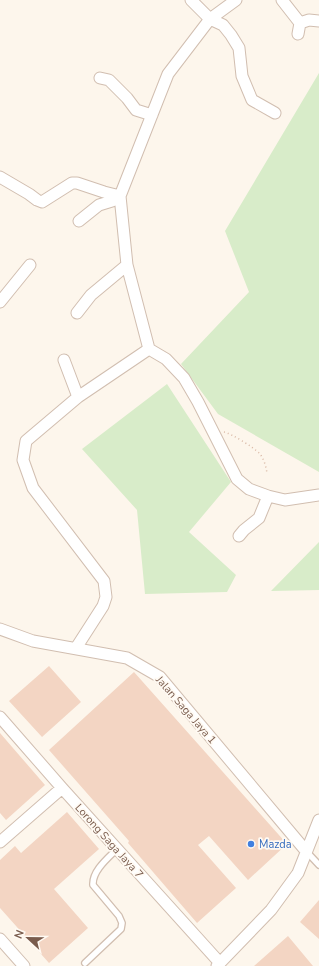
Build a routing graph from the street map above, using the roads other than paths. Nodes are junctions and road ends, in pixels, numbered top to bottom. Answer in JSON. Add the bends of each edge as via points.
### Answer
{"nodes":[{"id":1,"x":191,"y":0,"type":"edge"},
{"id":2,"x":236,"y":0,"type":"edge"},
{"id":3,"x":282,"y":0,"type":"edge"},
{"id":4,"x":210,"y":19,"type":"junction"},
{"id":5,"x":319,"y":20,"type":"edge"},
{"id":6,"x":100,"y":78,"type":"dead end"},
{"id":7,"x":275,"y":113,"type":"dead end"},
{"id":8,"x":152,"y":115,"type":"junction"},
{"id":9,"x":0,"y":177,"type":"edge"},
{"id":10,"x":120,"y":196,"type":"junction"},
{"id":11,"x":79,"y":221,"type":"dead end"},
{"id":12,"x":30,"y":265,"type":"dead end"},
{"id":13,"x":127,"y":266,"type":"junction"},
{"id":14,"x":0,"y":302,"type":"edge"},
{"id":15,"x":77,"y":313,"type":"dead end"},
{"id":16,"x":149,"y":349,"type":"junction"},
{"id":17,"x":64,"y":360,"type":"dead end"},
{"id":18,"x":78,"y":397,"type":"junction"},
{"id":19,"x":319,"y":495,"type":"edge"},
{"id":20,"x":268,"y":496,"type":"junction"},
{"id":21,"x":239,"y":536,"type":"dead end"},
{"id":22,"x":0,"y":629,"type":"edge"},
{"id":23,"x":76,"y":648,"type":"junction"},
{"id":24,"x":0,"y":717,"type":"edge"},
{"id":25,"x":62,"y":788,"type":"junction"},
{"id":26,"x":319,"y":820,"type":"edge"},
{"id":27,"x":0,"y":842,"type":"edge"},
{"id":28,"x":117,"y":849,"type":"junction"},
{"id":29,"x":306,"y":851,"type":"junction"},
{"id":30,"x":319,"y":865,"type":"edge"},
{"id":31,"x":0,"y":939,"type":"edge"},
{"id":32,"x":85,"y":963,"type":"dead end"},
{"id":33,"x":218,"y":965,"type":"edge"},
{"id":34,"x":24,"y":966,"type":"edge"}],
"edges":[{"from":1,"to":4,"type":"street"},
{"from":2,"to":4,"type":"street"},
{"from":3,"to":5,"type":"street","via":[[299,28],[309,20]]},
{"from":4,"to":7,"type":"street","via":[[223,26],[239,48],[242,76],[252,100]]},
{"from":4,"to":8,"type":"street","via":[[168,74]]},
{"from":6,"to":8,"type":"street","via":[[109,80],[136,110]]},
{"from":8,"to":10,"type":"street"},
{"from":9,"to":10,"type":"street","via":[[42,202],[72,183]]},
{"from":10,"to":11,"type":"street","via":[[99,205]]},
{"from":10,"to":13,"type":"street"},
{"from":12,"to":14,"type":"street"},
{"from":13,"to":15,"type":"street","via":[[99,288]]},
{"from":13,"to":16,"type":"street"},
{"from":16,"to":18,"type":"street"},
{"from":16,"to":20,"type":"street","via":[[166,359],[184,378],[237,479],[249,489]]},
{"from":17,"to":18,"type":"street"},
{"from":18,"to":23,"type":"street","via":[[26,441],[23,460],[33,488],[104,581],[106,597],[103,606]]},
{"from":19,"to":20,"type":"street","via":[[285,500]]},
{"from":20,"to":21,"type":"street","via":[[259,518]]},
{"from":22,"to":23,"type":"street","name":"Jalan Saga Jaya 1","via":[[33,641]]},
{"from":23,"to":29,"type":"street","name":"Jalan Saga Jaya 1","via":[[127,658],[160,677]]},
{"from":24,"to":25,"type":"street","name":"Lorong Saga Jaya 7"},
{"from":25,"to":27,"type":"street"},
{"from":25,"to":28,"type":"street","name":"Lorong Saga Jaya 7"},
{"from":26,"to":29,"type":"street"},
{"from":28,"to":32,"type":"lane","via":[[92,880],[93,885],[120,916],[122,923],[120,930]]},
{"from":28,"to":33,"type":"street","name":"Lorong Saga Jaya 7"},
{"from":29,"to":30,"type":"lane"},
{"from":29,"to":33,"type":"street","via":[[298,873],[271,910]]},
{"from":31,"to":34,"type":"street"}]}
